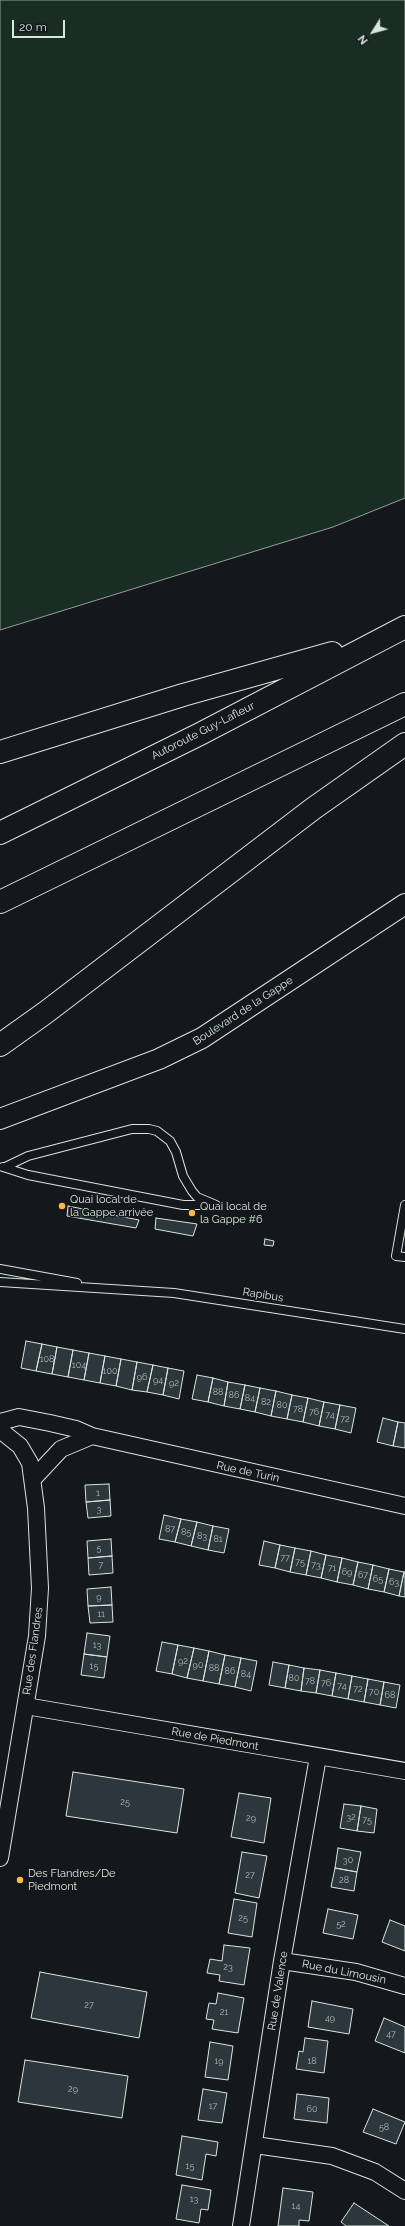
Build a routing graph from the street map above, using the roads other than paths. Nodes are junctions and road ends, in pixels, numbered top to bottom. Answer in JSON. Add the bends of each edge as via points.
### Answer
{"nodes":[{"id":1,"x":405,"y":627,"type":"edge"},
{"id":2,"x":374,"y":642,"type":"junction"},
{"id":3,"x":405,"y":704,"type":"edge"},
{"id":4,"x":405,"y":744,"type":"edge"},
{"id":5,"x":0,"y":752,"type":"edge"},
{"id":6,"x":0,"y":833,"type":"edge"},
{"id":7,"x":0,"y":902,"type":"edge"},
{"id":8,"x":405,"y":904,"type":"edge"},
{"id":9,"x":0,"y":1045,"type":"edge"},
{"id":10,"x":0,"y":1119,"type":"edge"},
{"id":11,"x":2,"y":1167,"type":"edge"},
{"id":12,"x":405,"y":1205,"type":"edge"},
{"id":13,"x":405,"y":1257,"type":"edge"},
{"id":14,"x":0,"y":1269,"type":"edge"},
{"id":15,"x":0,"y":1282,"type":"edge"},
{"id":16,"x":118,"y":1290,"type":"junction"},
{"id":17,"x":405,"y":1329,"type":"edge"},
{"id":18,"x":0,"y":1422,"type":"edge"},
{"id":19,"x":0,"y":1430,"type":"edge"},
{"id":20,"x":92,"y":1436,"type":"junction"},
{"id":21,"x":33,"y":1479,"type":"junction"},
{"id":22,"x":405,"y":1506,"type":"edge"},
{"id":23,"x":26,"y":1706,"type":"junction"},
{"id":24,"x":318,"y":1757,"type":"junction"},
{"id":25,"x":405,"y":1771,"type":"edge"},
{"id":26,"x":0,"y":1858,"type":"edge"},
{"id":27,"x":282,"y":1961,"type":"junction"},
{"id":28,"x":405,"y":1986,"type":"edge"},
{"id":29,"x":255,"y":2146,"type":"junction"},
{"id":30,"x":405,"y":2190,"type":"edge"},
{"id":31,"x":241,"y":2226,"type":"edge"}],
"edges":[{"from":1,"to":2,"type":"highway","name":"Autoroute Guy-Lafleur"},
{"from":2,"to":5,"type":"highway","via":[[184,695]]},
{"from":2,"to":6,"type":"highway","name":"Autoroute Guy-Lafleur","via":[[200,734]]},
{"from":3,"to":7,"type":"highway"},
{"from":4,"to":9,"type":"highway","via":[[314,808]]},
{"from":8,"to":10,"type":"street","name":"Boulevard de la Gappe","via":[[202,1038],[159,1059]]},
{"from":11,"to":11,"type":"lane","via":[[28,1156],[132,1129],[148,1129],[158,1132],[170,1141],[183,1176],[192,1191],[197,1196],[216,1204],[183,1205],[28,1175]]},
{"from":12,"to":13,"type":"lane","via":[[396,1256]]},
{"from":14,"to":16,"type":"lane","name":"Rapibus"},
{"from":15,"to":16,"type":"lane","name":"Rapibus"},
{"from":16,"to":17,"type":"lane","name":"Rapibus","via":[[205,1297]]},
{"from":18,"to":20,"type":"street","name":"Rue de Turin","via":[[19,1418],[76,1429]]},
{"from":19,"to":21,"type":"street","name":"Rue des Flandres","via":[[24,1451]]},
{"from":20,"to":21,"type":"street","via":[[62,1449]]},
{"from":20,"to":22,"type":"street","name":"Rue de Turin"},
{"from":21,"to":23,"type":"street","name":"Rue des Flandres","via":[[38,1529],[40,1601]]},
{"from":23,"to":24,"type":"street","name":"Rue de Piedmont"},
{"from":23,"to":26,"type":"street","name":"Rue des Flandres"},
{"from":24,"to":25,"type":"street","name":"Rue de Piedmont"},
{"from":24,"to":27,"type":"street","name":"Rue de Valence"},
{"from":27,"to":28,"type":"street","name":"Rue du Limousin","via":[[356,1972]]},
{"from":27,"to":29,"type":"street","name":"Rue de Valence"},
{"from":29,"to":30,"type":"street","via":[[332,2156],[374,2172]]},
{"from":29,"to":31,"type":"street","name":"Rue de Valence"}]}
